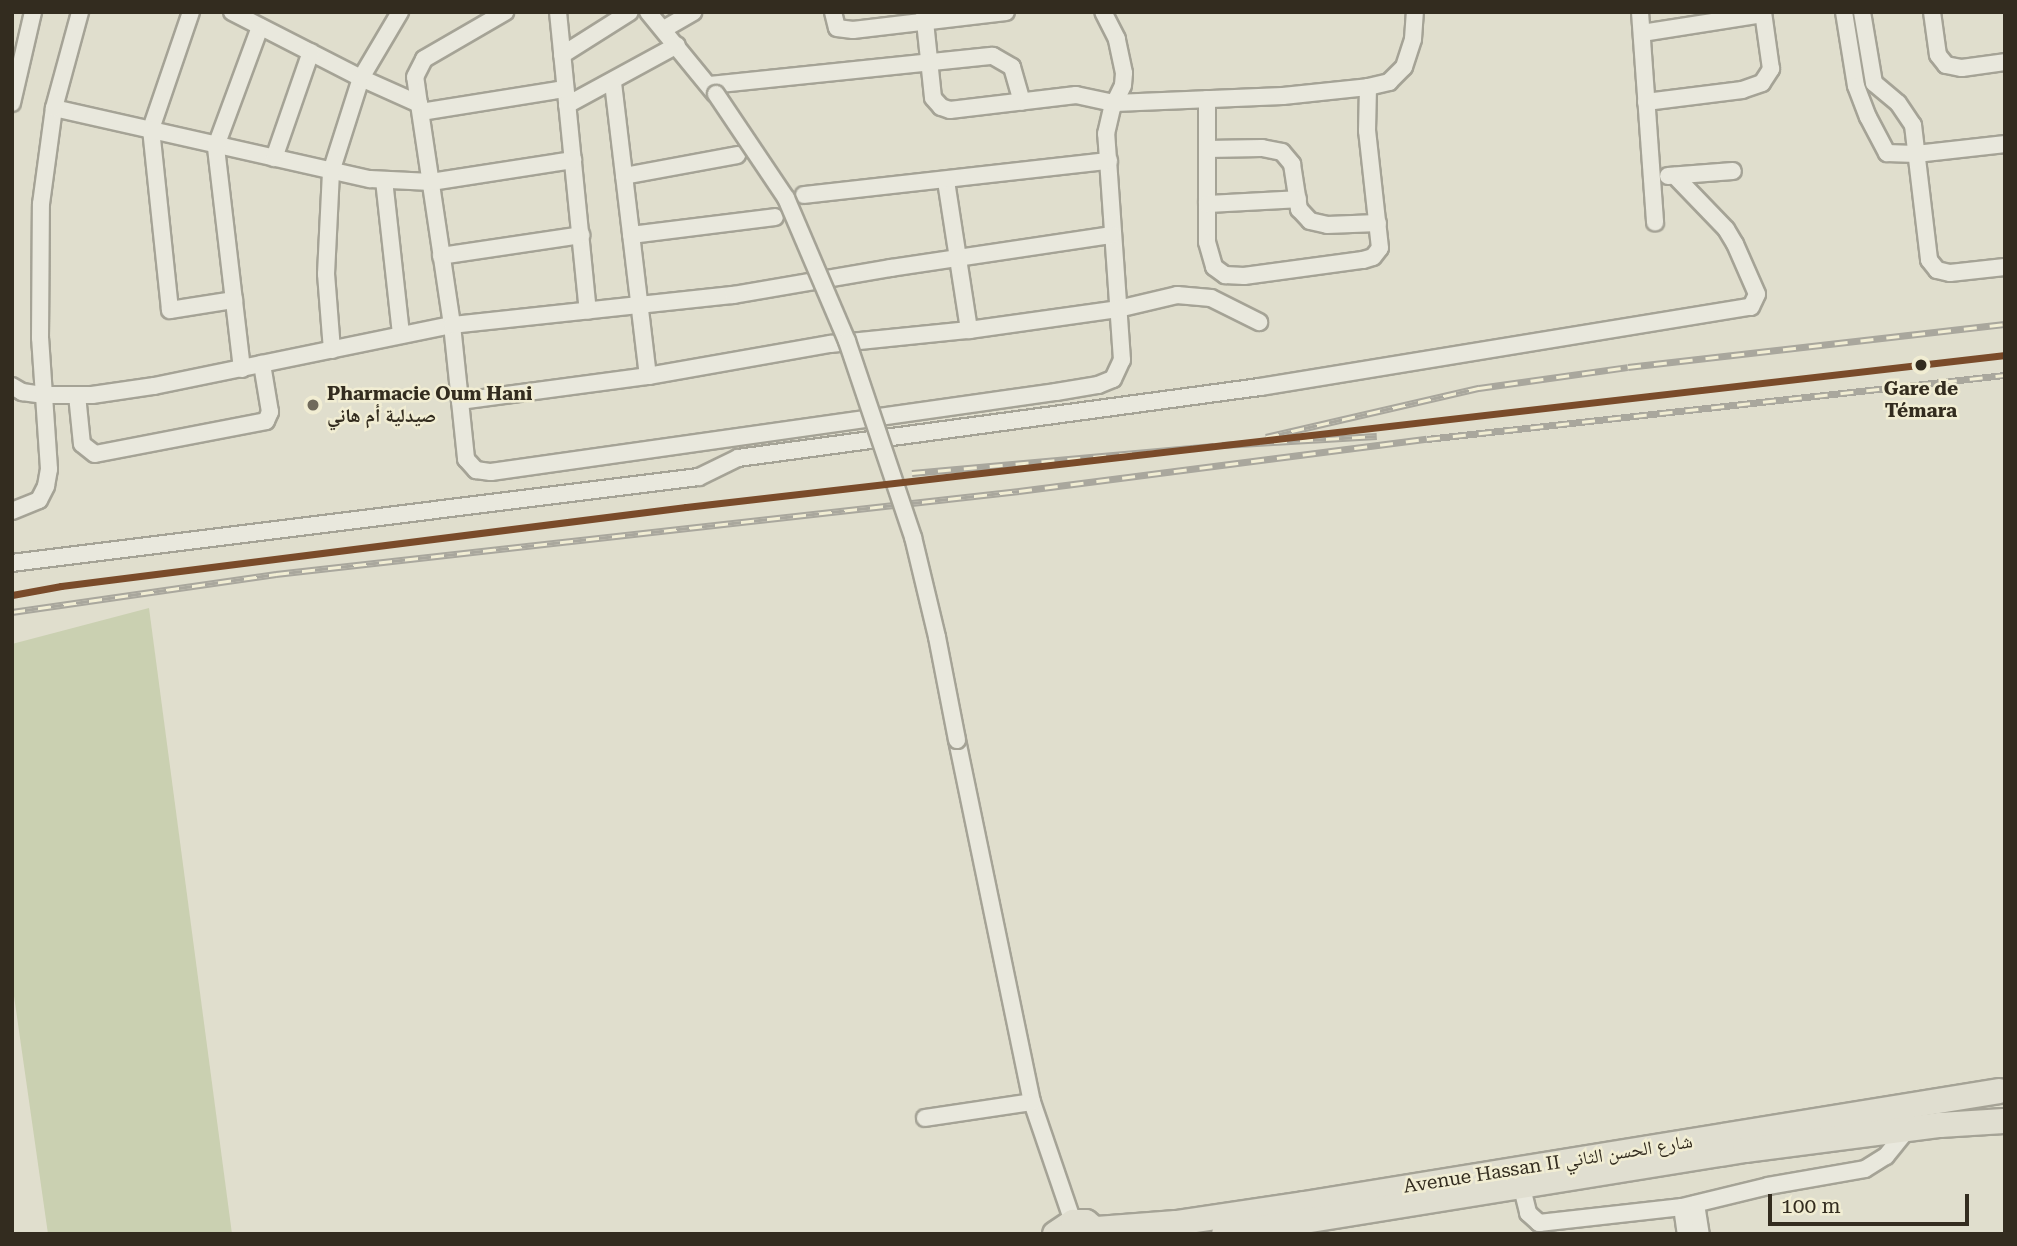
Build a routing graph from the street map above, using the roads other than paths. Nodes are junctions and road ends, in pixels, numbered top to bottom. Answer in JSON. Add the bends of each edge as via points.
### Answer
{"nodes":[{"id":1,"x":33,"y":12,"type":"edge"},
{"id":2,"x":80,"y":12,"type":"edge"},
{"id":3,"x":191,"y":12,"type":"edge"},
{"id":4,"x":232,"y":12,"type":"edge"},
{"id":5,"x":400,"y":12,"type":"edge"},
{"id":6,"x":505,"y":12,"type":"edge"},
{"id":7,"x":558,"y":12,"type":"edge"},
{"id":8,"x":630,"y":12,"type":"edge"},
{"id":9,"x":648,"y":12,"type":"edge"},
{"id":10,"x":693,"y":12,"type":"edge"},
{"id":11,"x":832,"y":12,"type":"edge"},
{"id":12,"x":1006,"y":12,"type":"edge"},
{"id":13,"x":1103,"y":12,"type":"edge"},
{"id":14,"x":1415,"y":12,"type":"edge"},
{"id":15,"x":1640,"y":12,"type":"edge"},
{"id":16,"x":1844,"y":12,"type":"edge"},
{"id":17,"x":1862,"y":12,"type":"edge"},
{"id":18,"x":1932,"y":12,"type":"edge"},
{"id":19,"x":1763,"y":13,"type":"edge"},
{"id":20,"x":924,"y":18,"type":"edge"},
{"id":21,"x":260,"y":27,"type":"junction"},
{"id":22,"x":20,"y":29,"type":"edge"},
{"id":23,"x":664,"y":29,"type":"junction"},
{"id":24,"x":1642,"y":33,"type":"junction"},
{"id":25,"x":677,"y":45,"type":"junction"},
{"id":26,"x":311,"y":52,"type":"junction"},
{"id":27,"x":562,"y":55,"type":"junction"},
{"id":28,"x":2005,"y":62,"type":"edge"},
{"id":29,"x":929,"y":64,"type":"junction"},
{"id":30,"x":361,"y":78,"type":"junction"},
{"id":31,"x":613,"y":83,"type":"junction"},
{"id":32,"x":1368,"y":87,"type":"junction"},
{"id":33,"x":713,"y":90,"type":"junction"},
{"id":34,"x":566,"y":97,"type":"junction"},
{"id":35,"x":1207,"y":99,"type":"junction"},
{"id":36,"x":1022,"y":102,"type":"junction"},
{"id":37,"x":12,"y":103,"type":"edge"},
{"id":38,"x":1115,"y":103,"type":"junction"},
{"id":39,"x":1646,"y":103,"type":"junction"},
{"id":40,"x":54,"y":108,"type":"junction"},
{"id":41,"x":420,"y":108,"type":"junction"},
{"id":42,"x":150,"y":129,"type":"junction"},
{"id":43,"x":2005,"y":144,"type":"edge"},
{"id":44,"x":216,"y":146,"type":"junction"},
{"id":45,"x":1207,"y":149,"type":"junction"},
{"id":46,"x":1916,"y":154,"type":"junction"},
{"id":47,"x":737,"y":155,"type":"dead end"},
{"id":48,"x":274,"y":158,"type":"junction"},
{"id":49,"x":573,"y":160,"type":"junction"},
{"id":50,"x":1110,"y":162,"type":"junction"},
{"id":51,"x":1733,"y":171,"type":"dead end"},
{"id":52,"x":331,"y":172,"type":"junction"},
{"id":53,"x":624,"y":176,"type":"junction"},
{"id":54,"x":1675,"y":176,"type":"junction"},
{"id":55,"x":1651,"y":178,"type":"junction"},
{"id":56,"x":384,"y":180,"type":"junction"},
{"id":57,"x":946,"y":181,"type":"junction"},
{"id":58,"x":431,"y":182,"type":"junction"},
{"id":59,"x":804,"y":195,"type":"dead end"},
{"id":60,"x":1298,"y":200,"type":"junction"},
{"id":61,"x":1207,"y":204,"type":"junction"},
{"id":62,"x":775,"y":217,"type":"dead end"},
{"id":63,"x":1655,"y":222,"type":"dead end"},
{"id":64,"x":1378,"y":223,"type":"junction"},
{"id":65,"x":581,"y":235,"type":"junction"},
{"id":66,"x":631,"y":235,"type":"junction"},
{"id":67,"x":1113,"y":235,"type":"junction"},
{"id":68,"x":441,"y":256,"type":"junction"},
{"id":69,"x":956,"y":260,"type":"junction"},
{"id":70,"x":2005,"y":267,"type":"edge"},
{"id":71,"x":234,"y":299,"type":"junction"},
{"id":72,"x":640,"y":306,"type":"junction"},
{"id":73,"x":1118,"y":309,"type":"junction"},
{"id":74,"x":588,"y":310,"type":"junction"},
{"id":75,"x":1259,"y":322,"type":"dead end"},
{"id":76,"x":452,"y":325,"type":"junction"},
{"id":77,"x":970,"y":330,"type":"junction"},
{"id":78,"x":401,"y":335,"type":"junction"},
{"id":79,"x":331,"y":350,"type":"junction"},
{"id":80,"x":262,"y":364,"type":"junction"},
{"id":81,"x":242,"y":369,"type":"junction"},
{"id":82,"x":648,"y":376,"type":"junction"},
{"id":83,"x":12,"y":386,"type":"edge"},
{"id":84,"x":43,"y":395,"type":"junction"},
{"id":85,"x":77,"y":395,"type":"junction"},
{"id":86,"x":460,"y":401,"type":"junction"},
{"id":87,"x":12,"y":511,"type":"edge"},
{"id":88,"x":12,"y":563,"type":"edge"},
{"id":89,"x":2002,"y":1088,"type":"edge"},
{"id":90,"x":1032,"y":1102,"type":"junction"},
{"id":91,"x":925,"y":1118,"type":"dead end"},
{"id":92,"x":2005,"y":1121,"type":"edge"},
{"id":93,"x":1908,"y":1129,"type":"junction"},
{"id":94,"x":1521,"y":1184,"type":"junction"},
{"id":95,"x":1689,"y":1206,"type":"junction"},
{"id":96,"x":1064,"y":1228,"type":"edge"},
{"id":97,"x":1099,"y":1231,"type":"edge"},
{"id":98,"x":1224,"y":1234,"type":"edge"},
{"id":99,"x":1686,"y":1234,"type":"edge"},
{"id":100,"x":1701,"y":1234,"type":"edge"}],
"edges":[{"from":1,"to":22,"type":"street"},
{"from":2,"to":40,"type":"street"},
{"from":3,"to":42,"type":"street"},
{"from":4,"to":21,"type":"street"},
{"from":5,"to":30,"type":"street"},
{"from":6,"to":41,"type":"street","via":[[424,59],[415,77]]},
{"from":7,"to":27,"type":"street"},
{"from":8,"to":27,"type":"street"},
{"from":9,"to":23,"type":"street"},
{"from":10,"to":23,"type":"street"},
{"from":11,"to":20,"type":"street","via":[[836,26],[843,30]]},
{"from":12,"to":20,"type":"street"},
{"from":13,"to":38,"type":"street","via":[[1122,55],[1123,86]]},
{"from":14,"to":32,"type":"street","via":[[1404,67],[1389,82]]},
{"from":15,"to":24,"type":"street"},
{"from":16,"to":46,"type":"street","via":[[1856,86],[1882,147],[1894,155]]},
{"from":17,"to":46,"type":"street","via":[[1874,83],[1910,118]]},
{"from":18,"to":28,"type":"street","via":[[1937,55],[1946,65],[1962,68]]},
{"from":19,"to":24,"type":"street"},
{"from":19,"to":39,"type":"street","via":[[1771,69],[1762,83],[1742,90]]},
{"from":20,"to":29,"type":"street"},
{"from":21,"to":26,"type":"street"},
{"from":21,"to":44,"type":"street"},
{"from":22,"to":37,"type":"street"},
{"from":23,"to":25,"type":"street"},
{"from":24,"to":39,"type":"street"},
{"from":25,"to":31,"type":"street"},
{"from":25,"to":33,"type":"street"},
{"from":26,"to":30,"type":"street"},
{"from":26,"to":48,"type":"street"},
{"from":27,"to":34,"type":"street"},
{"from":29,"to":33,"type":"street"},
{"from":29,"to":36,"type":"street","via":[[1003,59],[1012,66]]},
{"from":29,"to":36,"type":"street","via":[[933,98],[946,109]]},
{"from":30,"to":41,"type":"street"},
{"from":30,"to":52,"type":"street"},
{"from":31,"to":34,"type":"street"},
{"from":31,"to":53,"type":"street"},
{"from":32,"to":35,"type":"street"},
{"from":32,"to":64,"type":"street","via":[[1368,143]]},
{"from":33,"to":90,"type":"street","bridge":true,"via":[[791,207],[847,341],[913,537]]},
{"from":34,"to":41,"type":"street"},
{"from":34,"to":49,"type":"street"},
{"from":35,"to":38,"type":"street"},
{"from":35,"to":45,"type":"street"},
{"from":36,"to":38,"type":"street","via":[[1076,95]]},
{"from":38,"to":50,"type":"street","via":[[1106,134]]},
{"from":39,"to":55,"type":"street"},
{"from":40,"to":42,"type":"street"},
{"from":40,"to":84,"type":"street","via":[[38,251]]},
{"from":41,"to":58,"type":"street"},
{"from":42,"to":44,"type":"street"},
{"from":42,"to":71,"type":"street","via":[[170,310]]},
{"from":43,"to":46,"type":"street"},
{"from":44,"to":48,"type":"street"},
{"from":44,"to":71,"type":"street"},
{"from":45,"to":60,"type":"street","via":[[1282,152],[1292,164]]},
{"from":45,"to":61,"type":"street"},
{"from":46,"to":70,"type":"street","via":[[1933,266],[1951,273]]},
{"from":47,"to":53,"type":"street"},
{"from":48,"to":52,"type":"street"},
{"from":49,"to":58,"type":"street"},
{"from":49,"to":65,"type":"street"},
{"from":50,"to":57,"type":"street"},
{"from":50,"to":67,"type":"street"},
{"from":51,"to":54,"type":"street"},
{"from":52,"to":56,"type":"street"},
{"from":52,"to":79,"type":"street","via":[[326,274]]},
{"from":53,"to":66,"type":"street"},
{"from":54,"to":55,"type":"street"},
{"from":54,"to":88,"type":"street","via":[[1735,244],[1757,294],[1751,307],[1260,387],[738,458],[699,477]]},
{"from":55,"to":63,"type":"street"},
{"from":56,"to":58,"type":"street"},
{"from":56,"to":78,"type":"street"},
{"from":57,"to":59,"type":"street"},
{"from":57,"to":69,"type":"street"},
{"from":58,"to":68,"type":"street"},
{"from":60,"to":61,"type":"street"},
{"from":60,"to":64,"type":"street","via":[[1310,221]]},
{"from":61,"to":64,"type":"street","via":[[1214,267],[1225,275],[1279,273],[1373,257],[1380,248]]},
{"from":62,"to":66,"type":"street"},
{"from":65,"to":68,"type":"street"},
{"from":65,"to":74,"type":"street"},
{"from":66,"to":72,"type":"street"},
{"from":67,"to":69,"type":"street"},
{"from":67,"to":73,"type":"street"},
{"from":68,"to":76,"type":"street"},
{"from":69,"to":72,"type":"street"},
{"from":69,"to":77,"type":"street"},
{"from":71,"to":81,"type":"street"},
{"from":72,"to":74,"type":"street"},
{"from":72,"to":82,"type":"street"},
{"from":73,"to":75,"type":"street","via":[[1177,295],[1211,298]]},
{"from":73,"to":77,"type":"street"},
{"from":73,"to":86,"type":"street","via":[[1122,360],[1112,379],[1098,386],[491,472],[476,470],[466,459]]},
{"from":74,"to":76,"type":"street"},
{"from":76,"to":78,"type":"street"},
{"from":76,"to":86,"type":"street"},
{"from":77,"to":82,"type":"street","via":[[830,344]]},
{"from":78,"to":79,"type":"street"},
{"from":79,"to":80,"type":"street"},
{"from":80,"to":81,"type":"street"},
{"from":80,"to":85,"type":"street","via":[[270,412],[266,421],[95,454],[82,444]]},
{"from":81,"to":85,"type":"street"},
{"from":82,"to":86,"type":"street"},
{"from":83,"to":84,"type":"street"},
{"from":84,"to":85,"type":"street"},
{"from":84,"to":87,"type":"street","via":[[49,469],[46,486],[39,500]]},
{"from":89,"to":92,"type":"main road","name":"Avenue Hassan II شارع الحسن الثاني","via":[[1997,1107]]},
{"from":89,"to":97,"type":"main road","name":"Avenue Hassan II شارع الحسن الثاني","via":[[1304,1204]]},
{"from":90,"to":91,"type":"street"},
{"from":90,"to":96,"type":"street"},
{"from":92,"to":93,"type":"main road","name":"Avenue Hassan II شارع الحسن الثاني"},
{"from":93,"to":94,"type":"main road","name":"Avenue Hassan II شارع الحسن الثاني"},
{"from":93,"to":95,"type":"street","via":[[1886,1156],[1865,1169]]},
{"from":94,"to":95,"type":"street","via":[[1528,1213],[1539,1223]]},
{"from":94,"to":98,"type":"main road","name":"Avenue Hassan II شارع الحسن الثاني"},
{"from":95,"to":99,"type":"street"},
{"from":95,"to":100,"type":"street"},
{"from":96,"to":97,"type":"main road","via":[[1086,1222]]}]}
